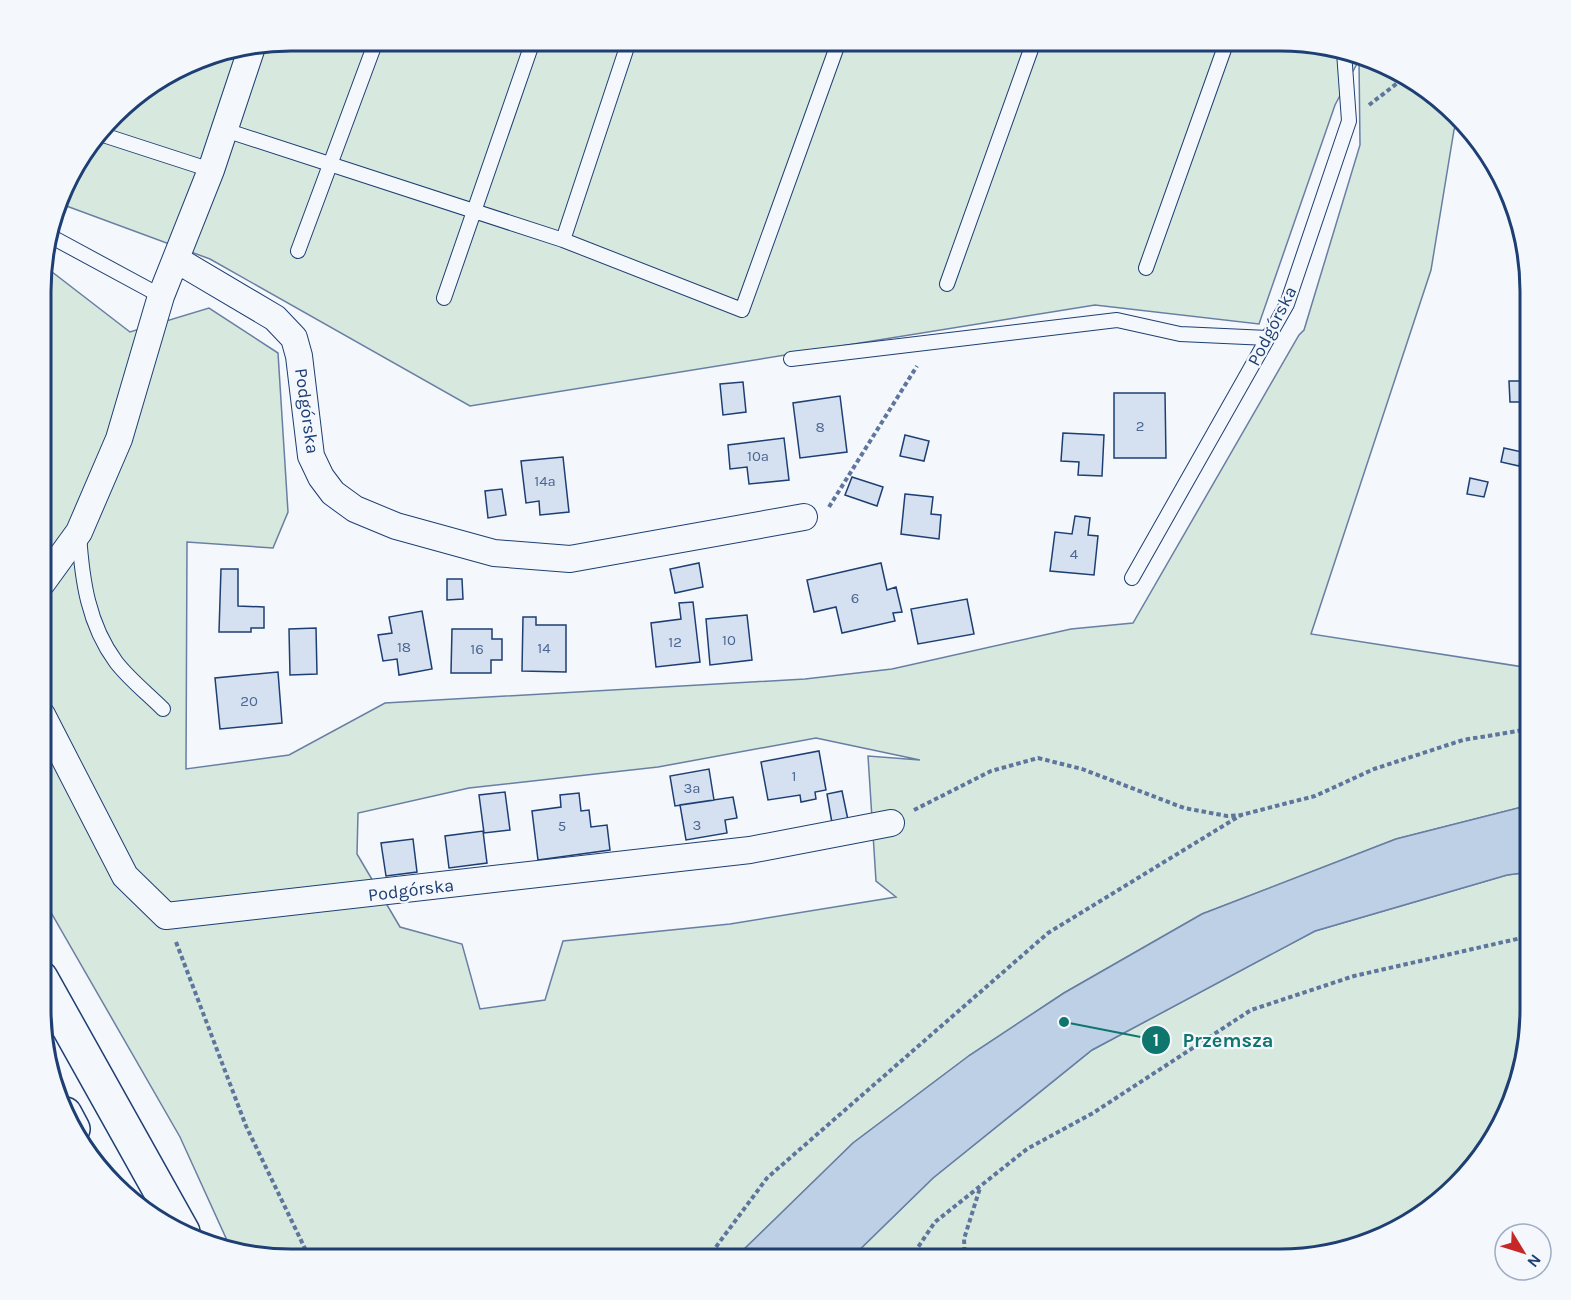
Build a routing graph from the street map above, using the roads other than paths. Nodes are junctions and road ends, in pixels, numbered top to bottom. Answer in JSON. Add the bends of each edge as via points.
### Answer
{"nodes":[{"id":1,"x":372,"y":51,"type":"edge"},
{"id":2,"x":530,"y":51,"type":"edge"},
{"id":3,"x":626,"y":51,"type":"edge"},
{"id":4,"x":835,"y":51,"type":"edge"},
{"id":5,"x":1030,"y":51,"type":"edge"},
{"id":6,"x":1223,"y":51,"type":"edge"},
{"id":7,"x":249,"y":55,"type":"edge"},
{"id":8,"x":1345,"y":60,"type":"edge"},
{"id":9,"x":225,"y":130,"type":"junction"},
{"id":10,"x":107,"y":136,"type":"edge"},
{"id":11,"x":330,"y":165,"type":"junction"},
{"id":12,"x":211,"y":170,"type":"junction"},
{"id":13,"x":474,"y":212,"type":"junction"},
{"id":14,"x":57,"y":240,"type":"edge"},
{"id":15,"x":563,"y":240,"type":"junction"},
{"id":16,"x":298,"y":251,"type":"dead end"},
{"id":17,"x":177,"y":260,"type":"junction"},
{"id":18,"x":1146,"y":268,"type":"dead end"},
{"id":19,"x":947,"y":284,"type":"dead end"},
{"id":20,"x":161,"y":296,"type":"junction"},
{"id":21,"x":444,"y":298,"type":"dead end"},
{"id":22,"x":1268,"y":338,"type":"junction"},
{"id":23,"x":791,"y":359,"type":"dead end"},
{"id":24,"x":804,"y":517,"type":"road end"},
{"id":25,"x":79,"y":532,"type":"junction"},
{"id":26,"x":51,"y":571,"type":"edge"},
{"id":27,"x":1132,"y":578,"type":"dead end"},
{"id":28,"x":163,"y":709,"type":"dead end"},
{"id":29,"x":51,"y":732,"type":"edge"},
{"id":30,"x":891,"y":823,"type":"road end"},
{"id":31,"x":51,"y":996,"type":"edge"},
{"id":32,"x":176,"y":1220,"type":"edge"}],
"edges":[{"from":1,"to":11,"type":"lane"},
{"from":2,"to":13,"type":"lane"},
{"from":3,"to":15,"type":"lane"},
{"from":4,"to":15,"type":"lane","via":[[742,310]]},
{"from":5,"to":19,"type":"lane"},
{"from":6,"to":18,"type":"lane"},
{"from":7,"to":9,"type":"street"},
{"from":8,"to":22,"type":"lane","name":"Podgórska","via":[[1349,121],[1287,304]]},
{"from":9,"to":11,"type":"lane"},
{"from":9,"to":12,"type":"street"},
{"from":10,"to":12,"type":"lane"},
{"from":11,"to":13,"type":"lane"},
{"from":11,"to":16,"type":"lane"},
{"from":12,"to":17,"type":"street"},
{"from":13,"to":15,"type":"lane"},
{"from":13,"to":21,"type":"lane"},
{"from":14,"to":20,"type":"lane"},
{"from":17,"to":20,"type":"street"},
{"from":17,"to":24,"type":"street","name":"Podgórska","via":[[275,318],[294,338],[300,356],[311,456],[321,477],[333,493],[355,509],[386,522],[494,553],[570,559]]},
{"from":20,"to":25,"type":"street","via":[[119,439]]},
{"from":22,"to":23,"type":"lane","via":[[1180,333],[1117,320]]},
{"from":22,"to":27,"type":"lane","name":"Podgórska"},
{"from":25,"to":26,"type":"street"},
{"from":25,"to":28,"type":"lane","via":[[82,576],[94,626],[117,663]]},
{"from":29,"to":30,"type":"street","name":"Podgórska","via":[[126,876],[166,916],[750,850]]},
{"from":31,"to":32,"type":"highway"}]}
